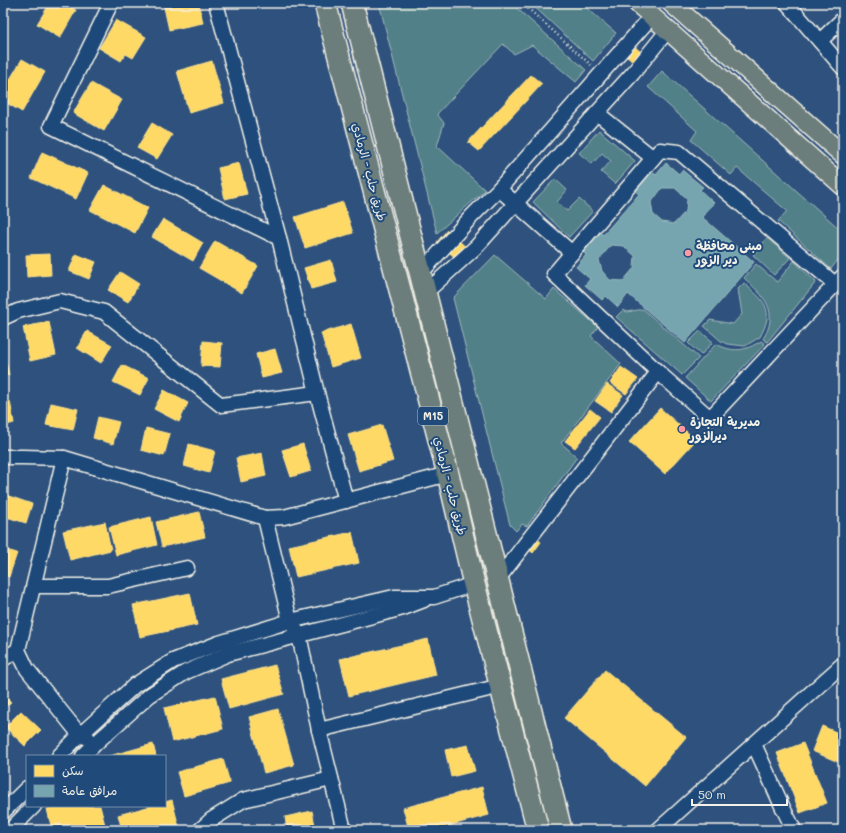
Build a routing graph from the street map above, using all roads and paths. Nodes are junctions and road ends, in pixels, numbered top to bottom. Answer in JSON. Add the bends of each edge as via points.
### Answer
{"nodes":[{"id":1,"x":111,"y":3,"type":"edge"},
{"id":2,"x":216,"y":3,"type":"edge"},
{"id":3,"x":325,"y":3,"type":"edge"},
{"id":4,"x":352,"y":3,"type":"edge"},
{"id":5,"x":522,"y":3,"type":"edge"},
{"id":6,"x":637,"y":3,"type":"edge"},
{"id":7,"x":671,"y":3,"type":"edge"},
{"id":8,"x":787,"y":3,"type":"edge"},
{"id":9,"x":652,"y":16,"type":"junction"},
{"id":10,"x":843,"y":19,"type":"edge"},
{"id":11,"x":668,"y":30,"type":"junction"},
{"id":12,"x":820,"y":41,"type":"junction"},
{"id":13,"x":843,"y":68,"type":"edge"},
{"id":14,"x":601,"y":74,"type":"junction"},
{"id":15,"x":597,"y":113,"type":"junction"},
{"id":16,"x":843,"y":155,"type":"edge"},
{"id":17,"x":653,"y":158,"type":"junction"},
{"id":18,"x":843,"y":186,"type":"edge"},
{"id":19,"x":499,"y":189,"type":"junction"},
{"id":20,"x":516,"y":204,"type":"junction"},
{"id":21,"x":279,"y":238,"type":"junction"},
{"id":22,"x":572,"y":253,"type":"junction"},
{"id":23,"x":839,"y":280,"type":"edge"},
{"id":24,"x":423,"y":284,"type":"junction"},
{"id":25,"x":3,"y":318,"type":"edge"},
{"id":26,"x":658,"y":372,"type":"junction"},
{"id":27,"x":317,"y":393,"type":"junction"},
{"id":28,"x":3,"y":458,"type":"edge"},
{"id":29,"x":64,"y":458,"type":"junction"},
{"id":30,"x":448,"y":474,"type":"junction"},
{"id":31,"x":346,"y":501,"type":"junction"},
{"id":32,"x":265,"y":518,"type":"junction"},
{"id":33,"x":187,"y":568,"type":"dead end"},
{"id":34,"x":498,"y":579,"type":"junction"},
{"id":35,"x":474,"y":584,"type":"junction"},
{"id":36,"x":34,"y":586,"type":"junction"},
{"id":37,"x":434,"y":597,"type":"junction"},
{"id":38,"x":290,"y":621,"type":"junction"},
{"id":39,"x":299,"y":635,"type":"junction"},
{"id":40,"x":18,"y":650,"type":"junction"},
{"id":41,"x":3,"y":659,"type":"edge"},
{"id":42,"x":843,"y":664,"type":"edge"},
{"id":43,"x":501,"y":686,"type":"junction"},
{"id":44,"x":319,"y":730,"type":"junction"},
{"id":45,"x":80,"y":735,"type":"junction"},
{"id":46,"x":97,"y":742,"type":"junction"},
{"id":47,"x":754,"y":744,"type":"junction"},
{"id":48,"x":60,"y":755,"type":"edge"},
{"id":49,"x":85,"y":755,"type":"edge"},
{"id":50,"x":331,"y":778,"type":"junction"},
{"id":51,"x":26,"y":789,"type":"edge"},
{"id":52,"x":33,"y":807,"type":"edge"},
{"id":53,"x":3,"y":812,"type":"edge"},
{"id":54,"x":10,"y":830,"type":"edge"},
{"id":55,"x":200,"y":830,"type":"edge"},
{"id":56,"x":344,"y":830,"type":"edge"},
{"id":57,"x":538,"y":830,"type":"edge"},
{"id":58,"x":561,"y":830,"type":"edge"},
{"id":59,"x":658,"y":830,"type":"edge"},
{"id":60,"x":794,"y":830,"type":"edge"}],
"edges":[{"from":1,"to":21,"type":"street","via":[[51,126]]},
{"from":2,"to":21,"type":"street"},
{"from":3,"to":30,"type":"highway","name":"طريق حلب - الرمادي","number":"M15"},
{"from":4,"to":24,"type":"highway","name":"طريق حلب - الرمادي","number":"M15"},
{"from":5,"to":14,"type":"path"},
{"from":6,"to":9,"type":"main road"},
{"from":7,"to":16,"type":"main road"},
{"from":8,"to":12,"type":"street"},
{"from":9,"to":11,"type":"main road"},
{"from":9,"to":14,"type":"street"},
{"from":10,"to":12,"type":"street"},
{"from":11,"to":15,"type":"street"},
{"from":11,"to":18,"type":"main road"},
{"from":12,"to":13,"type":"street"},
{"from":14,"to":19,"type":"street"},
{"from":15,"to":17,"type":"street"},
{"from":15,"to":20,"type":"street"},
{"from":17,"to":22,"type":"street"},
{"from":17,"to":23,"type":"street","via":[[660,150],[679,152]]},
{"from":19,"to":20,"type":"street"},
{"from":19,"to":24,"type":"street","via":[[472,216]]},
{"from":20,"to":22,"type":"street"},
{"from":20,"to":24,"type":"street","via":[[477,246]]},
{"from":21,"to":27,"type":"street"},
{"from":22,"to":26,"type":"street","via":[[554,274]]},
{"from":23,"to":26,"type":"street","via":[[710,418]]},
{"from":24,"to":34,"type":"highway","name":"طريق حلب - الرمادي","number":"M15"},
{"from":25,"to":27,"type":"street","via":[[18,311],[60,302],[104,312],[221,406]]},
{"from":26,"to":34,"type":"street"},
{"from":27,"to":31,"type":"street"},
{"from":28,"to":29,"type":"street"},
{"from":29,"to":32,"type":"street"},
{"from":29,"to":36,"type":"street"},
{"from":30,"to":31,"type":"street"},
{"from":30,"to":35,"type":"highway","name":"طريق حلب - الرمادي","number":"M15"},
{"from":31,"to":32,"type":"street","via":[[284,517]]},
{"from":32,"to":38,"type":"street"},
{"from":33,"to":36,"type":"street","via":[[108,586]]},
{"from":34,"to":58,"type":"highway","name":"طريق حلب - الرمادي","number":"M15"},
{"from":35,"to":37,"type":"street"},
{"from":35,"to":43,"type":"highway","name":"طريق حلب - الرمادي","number":"M15"},
{"from":36,"to":40,"type":"street"},
{"from":37,"to":38,"type":"street","via":[[394,597]]},
{"from":37,"to":39,"type":"street","via":[[403,608]]},
{"from":38,"to":39,"type":"street"},
{"from":38,"to":45,"type":"street","via":[[219,643],[173,661],[135,685]]},
{"from":39,"to":44,"type":"street"},
{"from":39,"to":46,"type":"street","via":[[228,654],[186,672],[150,695]]},
{"from":40,"to":41,"type":"street"},
{"from":40,"to":45,"type":"street","via":[[27,669]]},
{"from":42,"to":47,"type":"street"},
{"from":43,"to":44,"type":"street"},
{"from":43,"to":57,"type":"highway","name":"طريق حلب - الرمادي","number":"M15"},
{"from":44,"to":50,"type":"street"},
{"from":45,"to":46,"type":"street"},
{"from":45,"to":48,"type":"street"},
{"from":46,"to":49,"type":"street"},
{"from":47,"to":59,"type":"street"},
{"from":47,"to":60,"type":"street"},
{"from":50,"to":55,"type":"street","via":[[243,800]]},
{"from":50,"to":56,"type":"street"},
{"from":51,"to":53,"type":"street"},
{"from":52,"to":54,"type":"street"}]}
